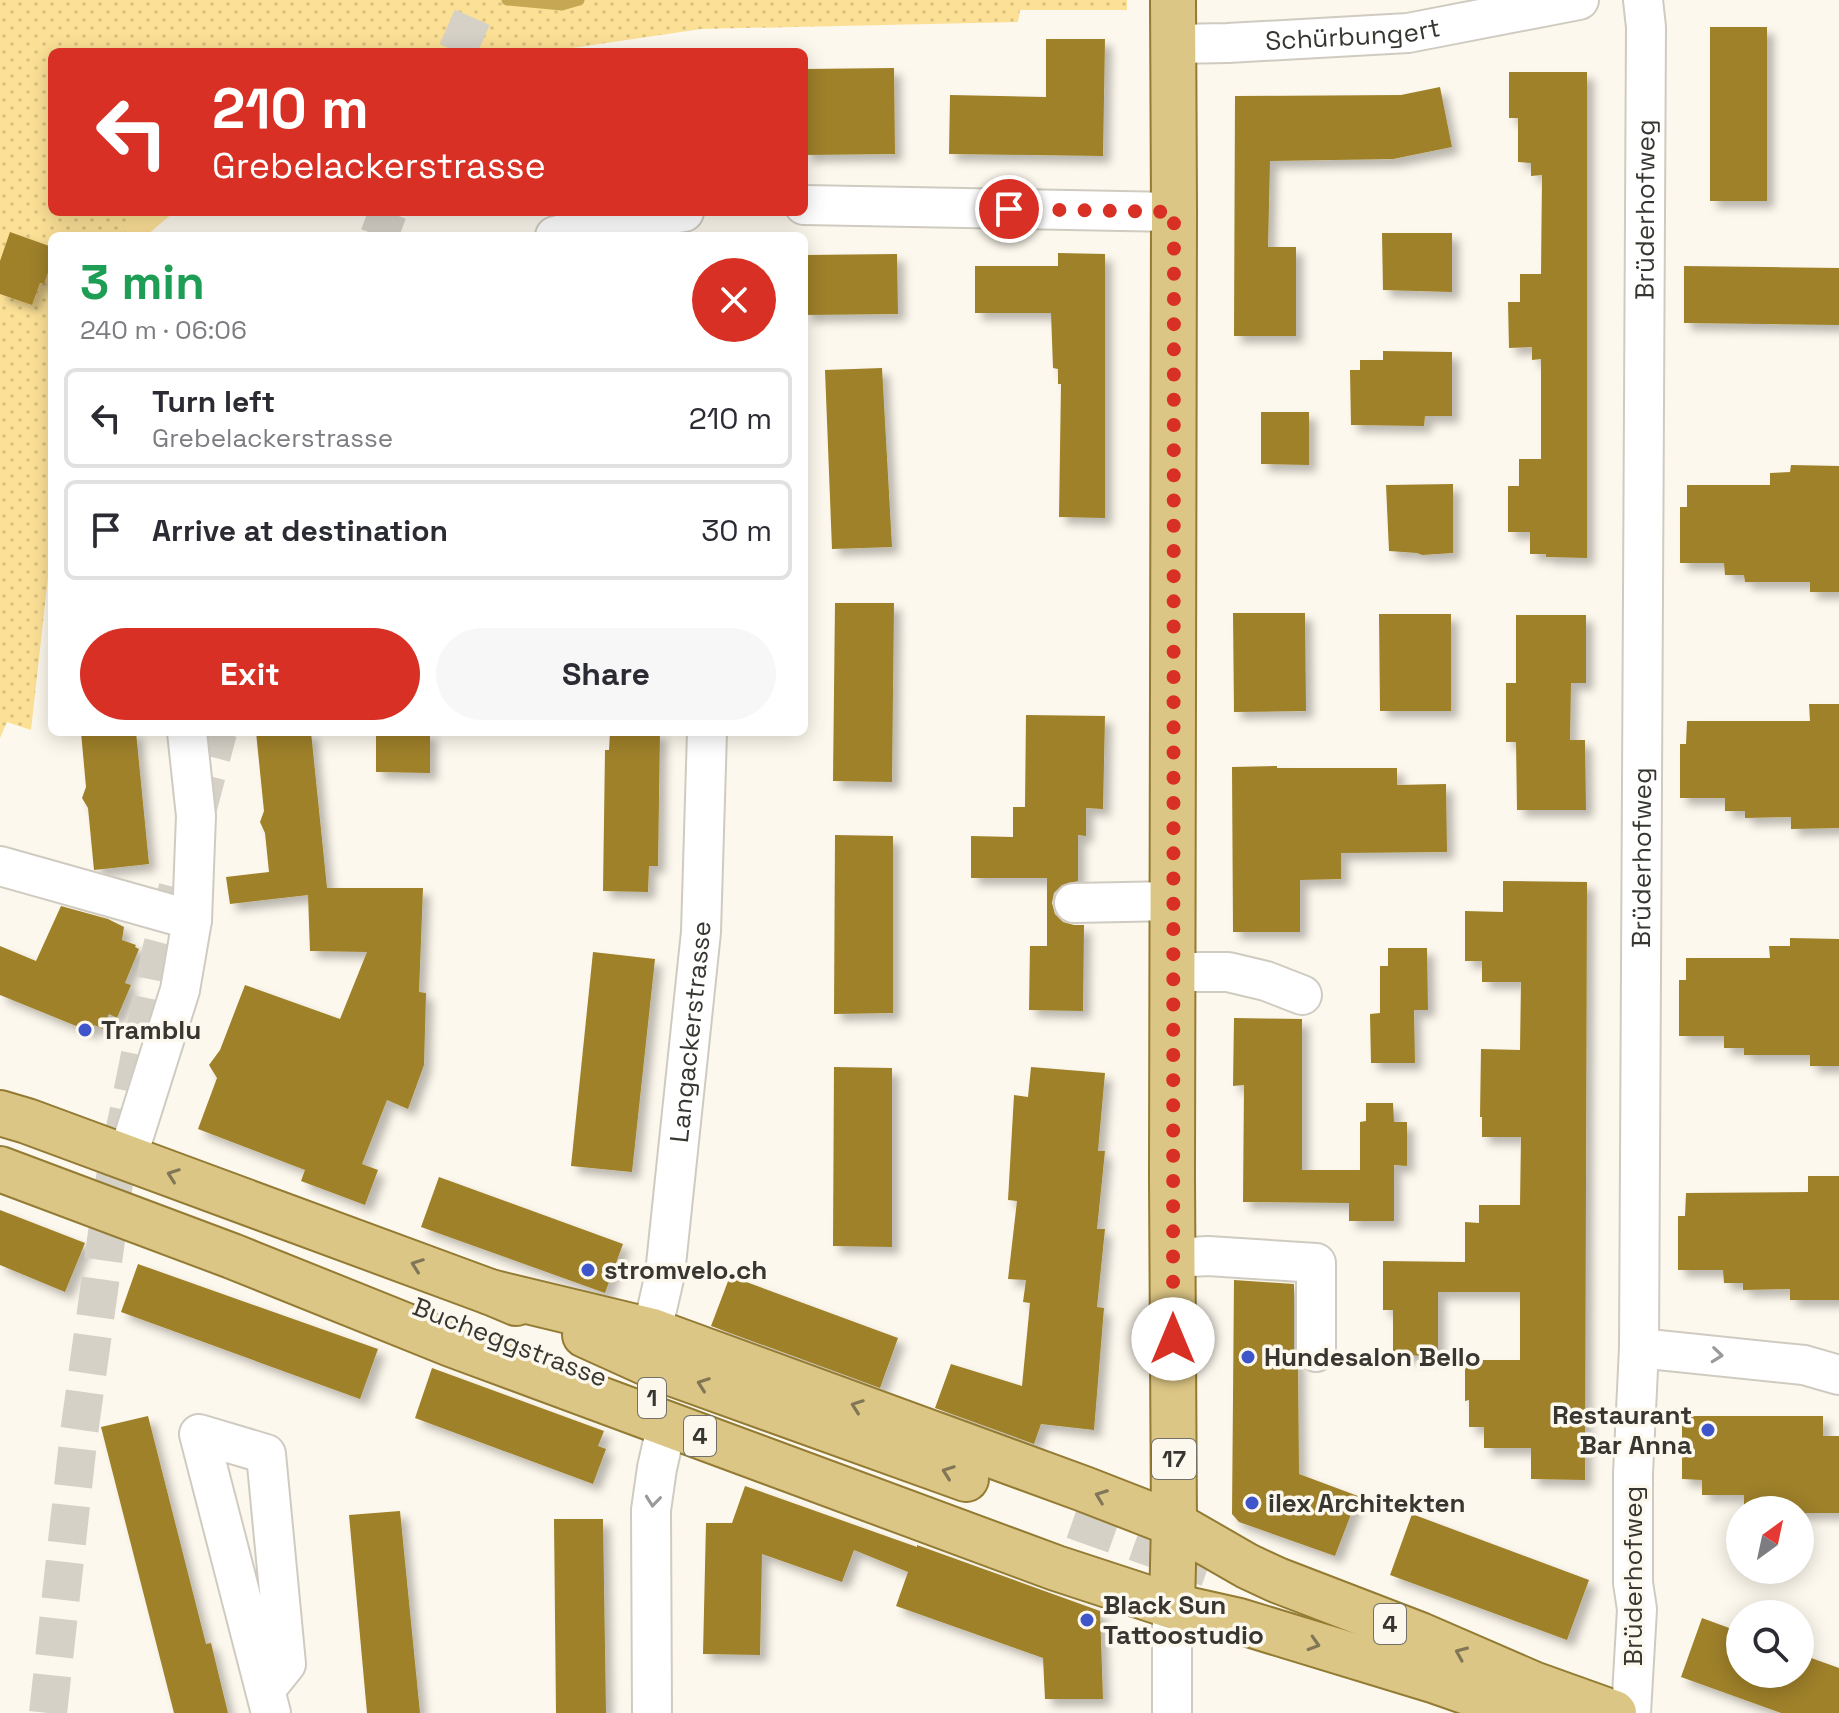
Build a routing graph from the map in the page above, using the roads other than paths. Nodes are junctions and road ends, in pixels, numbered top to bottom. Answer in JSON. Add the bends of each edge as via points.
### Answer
{"nodes":[{"id":1,"x":1173,"y":0,"type":"edge"},
{"id":2,"x":1579,"y":0,"type":"edge"},
{"id":3,"x":1643,"y":0,"type":"edge"},
{"id":4,"x":1173,"y":44,"type":"junction"},
{"id":5,"x":808,"y":205,"type":"edge"},
{"id":6,"x":1174,"y":212,"type":"junction"},
{"id":7,"x":658,"y":216,"type":"edge"},
{"id":8,"x":570,"y":232,"type":"edge"},
{"id":9,"x":187,"y":736,"type":"edge"},
{"id":10,"x":707,"y":736,"type":"edge"},
{"id":11,"x":0,"y":866,"type":"edge"},
{"id":12,"x":1173,"y":901,"type":"junction"},
{"id":13,"x":1074,"y":903,"type":"dead end"},
{"id":14,"x":192,"y":920,"type":"junction"},
{"id":15,"x":1173,"y":972,"type":"junction"},
{"id":16,"x":1302,"y":995,"type":"dead end"},
{"id":17,"x":7,"y":1121,"type":"edge"},
{"id":18,"x":127,"y":1158,"type":"junction"},
{"id":19,"x":0,"y":1169,"type":"edge"},
{"id":20,"x":138,"y":1201,"type":"junction"},
{"id":21,"x":232,"y":1256,"type":"junction"},
{"id":22,"x":1173,"y":1258,"type":"junction"},
{"id":23,"x":490,"y":1292,"type":"junction"},
{"id":24,"x":652,"y":1331,"type":"junction"},
{"id":25,"x":1639,"y":1348,"type":"junction"},
{"id":26,"x":1316,"y":1352,"type":"dead end"},
{"id":27,"x":1839,"y":1375,"type":"edge"},
{"id":28,"x":667,"y":1424,"type":"junction"},
{"id":29,"x":1174,"y":1524,"type":"junction"},
{"id":30,"x":1172,"y":1606,"type":"junction"},
{"id":31,"x":268,"y":1701,"type":"edge"},
{"id":32,"x":652,"y":1713,"type":"edge"},
{"id":33,"x":1172,"y":1713,"type":"edge"},
{"id":34,"x":1527,"y":1713,"type":"edge"},
{"id":35,"x":1614,"y":1713,"type":"edge"},
{"id":36,"x":1631,"y":1713,"type":"edge"}],
"edges":[{"from":1,"to":4,"type":"main road","number":"17"},
{"from":2,"to":4,"type":"street","name":"Schürbungert","via":[[1408,33]]},
{"from":3,"to":25,"type":"street","name":"Brüderhofweg"},
{"from":4,"to":6,"type":"main road","number":"17"},
{"from":5,"to":6,"type":"street"},
{"from":6,"to":12,"type":"main road","number":"17"},
{"from":7,"to":8,"type":"street"},
{"from":9,"to":14,"type":"street","via":[[196,816]]},
{"from":10,"to":24,"type":"street","name":"Langackerstrasse","via":[[701,932],[665,1274]]},
{"from":11,"to":14,"type":"street"},
{"from":12,"to":13,"type":"street"},
{"from":12,"to":15,"type":"main road","number":"17"},
{"from":14,"to":18,"type":"street","via":[[180,990]]},
{"from":15,"to":16,"type":"street","via":[[1228,972]]},
{"from":15,"to":22,"type":"main road","number":"17"},
{"from":17,"to":18,"type":"main road","name":"Bucheggstrasse","number":"1"},
{"from":17,"to":20,"type":"main road","name":"Bucheggstrasse","number":"1"},
{"from":23,"to":18,"type":"main road","name":"Bucheggstrasse","number":"1","one_way":true},
{"from":19,"to":21,"type":"main road","number":"4"},
{"from":20,"to":21,"type":"street"},
{"from":20,"to":23,"type":"main road","name":"Bucheggstrasse","number":"1","one_way":true,"via":[[649,1397],[1072,1532],[660,1369]]},
{"from":21,"to":28,"type":"main road","number":"4"},
{"from":22,"to":26,"type":"street","via":[[1316,1263]]},
{"from":22,"to":29,"type":"main road","number":"17"},
{"from":23,"to":24,"type":"main road","number":"4"},
{"from":29,"to":24,"type":"main road","number":"4","one_way":true},
{"from":25,"to":27,"type":"street","one_way":true,"via":[[1804,1365]]},
{"from":25,"to":36,"type":"street","name":"Brüderhofweg"},
{"from":28,"to":30,"type":"main road","number":"4"},
{"from":28,"to":32,"type":"street","one_way":true,"via":[[651,1510]]},
{"from":29,"to":30,"type":"main road"},
{"from":35,"to":29,"type":"main road","number":"4","one_way":true,"via":[[1277,1580]]},
{"from":30,"to":33,"type":"street"},
{"from":30,"to":34,"type":"main road","number":"4","one_way":true,"via":[[1239,1621]]},
{"from":31,"to":31,"type":"street","via":[[225,1534],[199,1434],[266,1454],[286,1664]]}]}
